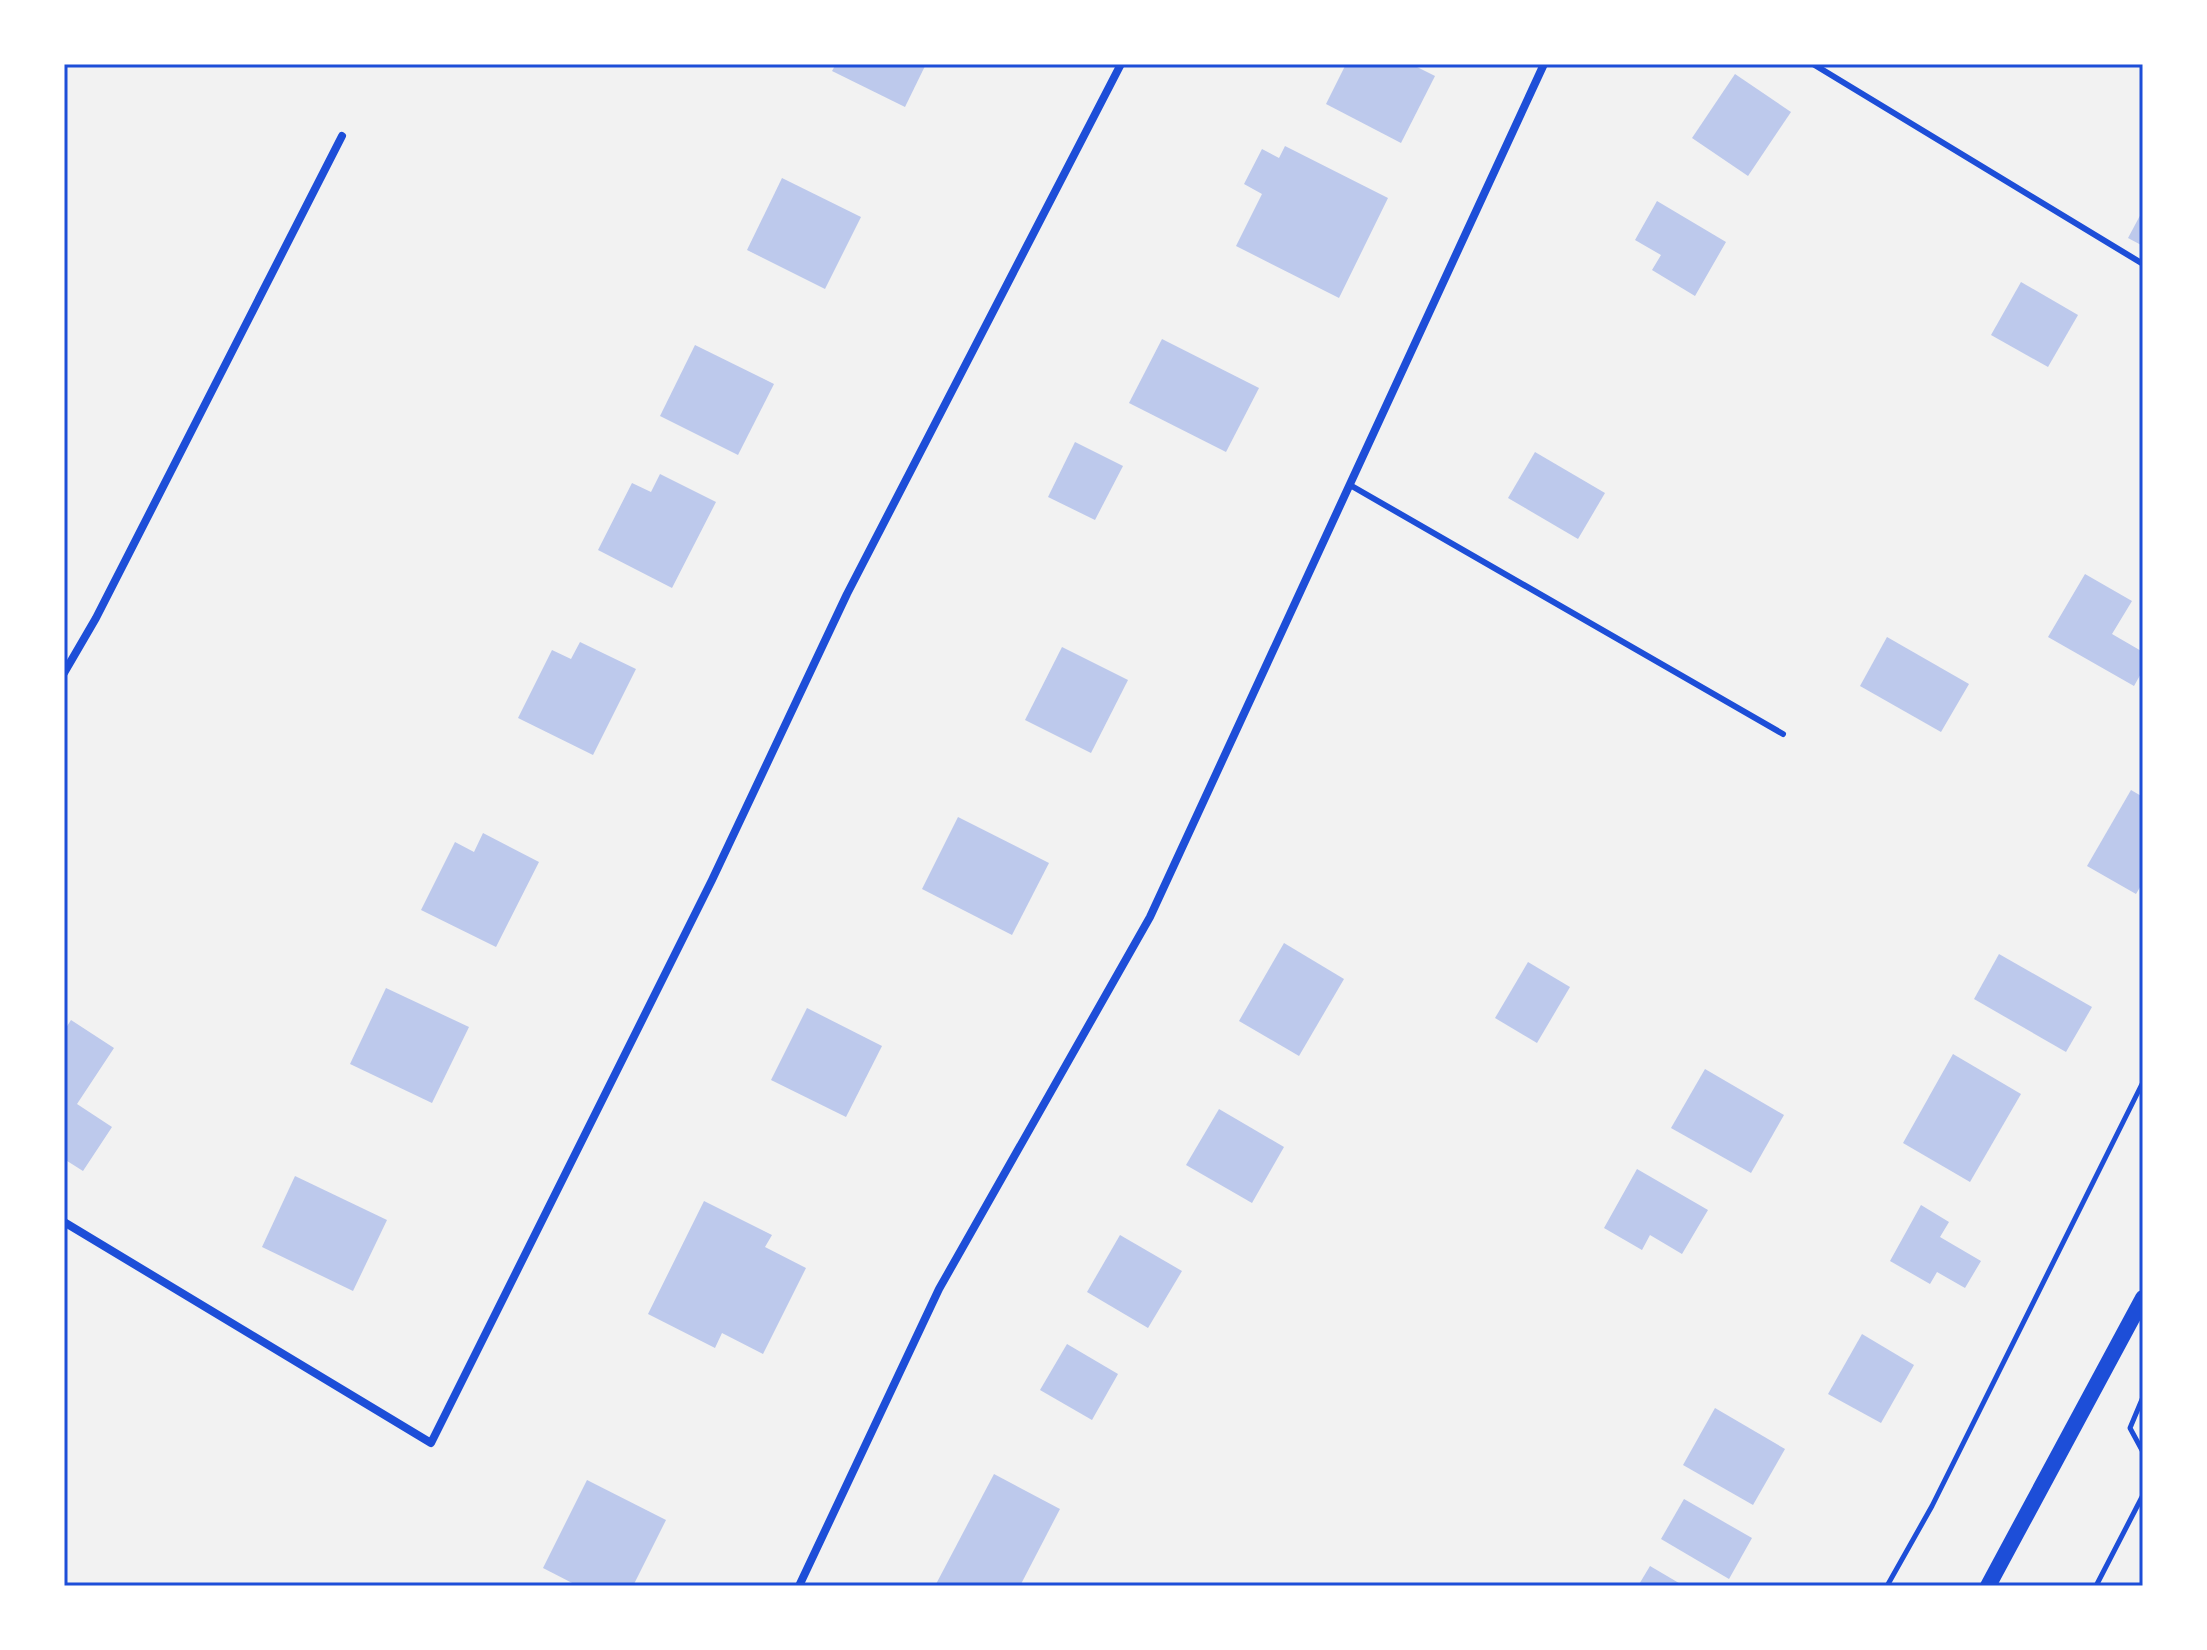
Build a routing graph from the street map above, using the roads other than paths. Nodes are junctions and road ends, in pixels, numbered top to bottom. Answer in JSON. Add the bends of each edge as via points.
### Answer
{"nodes":[{"id":1,"x":1121,"y":64,"type":"edge"},
{"id":2,"x":1544,"y":64,"type":"edge"},
{"id":3,"x":1813,"y":64,"type":"edge"},
{"id":4,"x":342,"y":136,"type":"dead end"},
{"id":5,"x":2143,"y":264,"type":"edge"},
{"id":6,"x":1350,"y":485,"type":"junction"},
{"id":7,"x":64,"y":673,"type":"edge"},
{"id":8,"x":1783,"y":734,"type":"dead end"},
{"id":9,"x":64,"y":1222,"type":"edge"},
{"id":10,"x":2143,"y":1298,"type":"edge"},
{"id":11,"x":799,"y":1586,"type":"edge"},
{"id":12,"x":1988,"y":1586,"type":"edge"}],
"edges":[{"from":1,"to":9,"type":"street","via":[[847,594],[712,880],[431,1443]]},
{"from":2,"to":6,"type":"street"},
{"from":3,"to":5,"type":"lane"},
{"from":4,"to":7,"type":"street"},
{"from":6,"to":8,"type":"lane"},
{"from":6,"to":11,"type":"street","via":[[1150,917],[939,1289]]},
{"from":10,"to":12,"type":"main road"}]}
